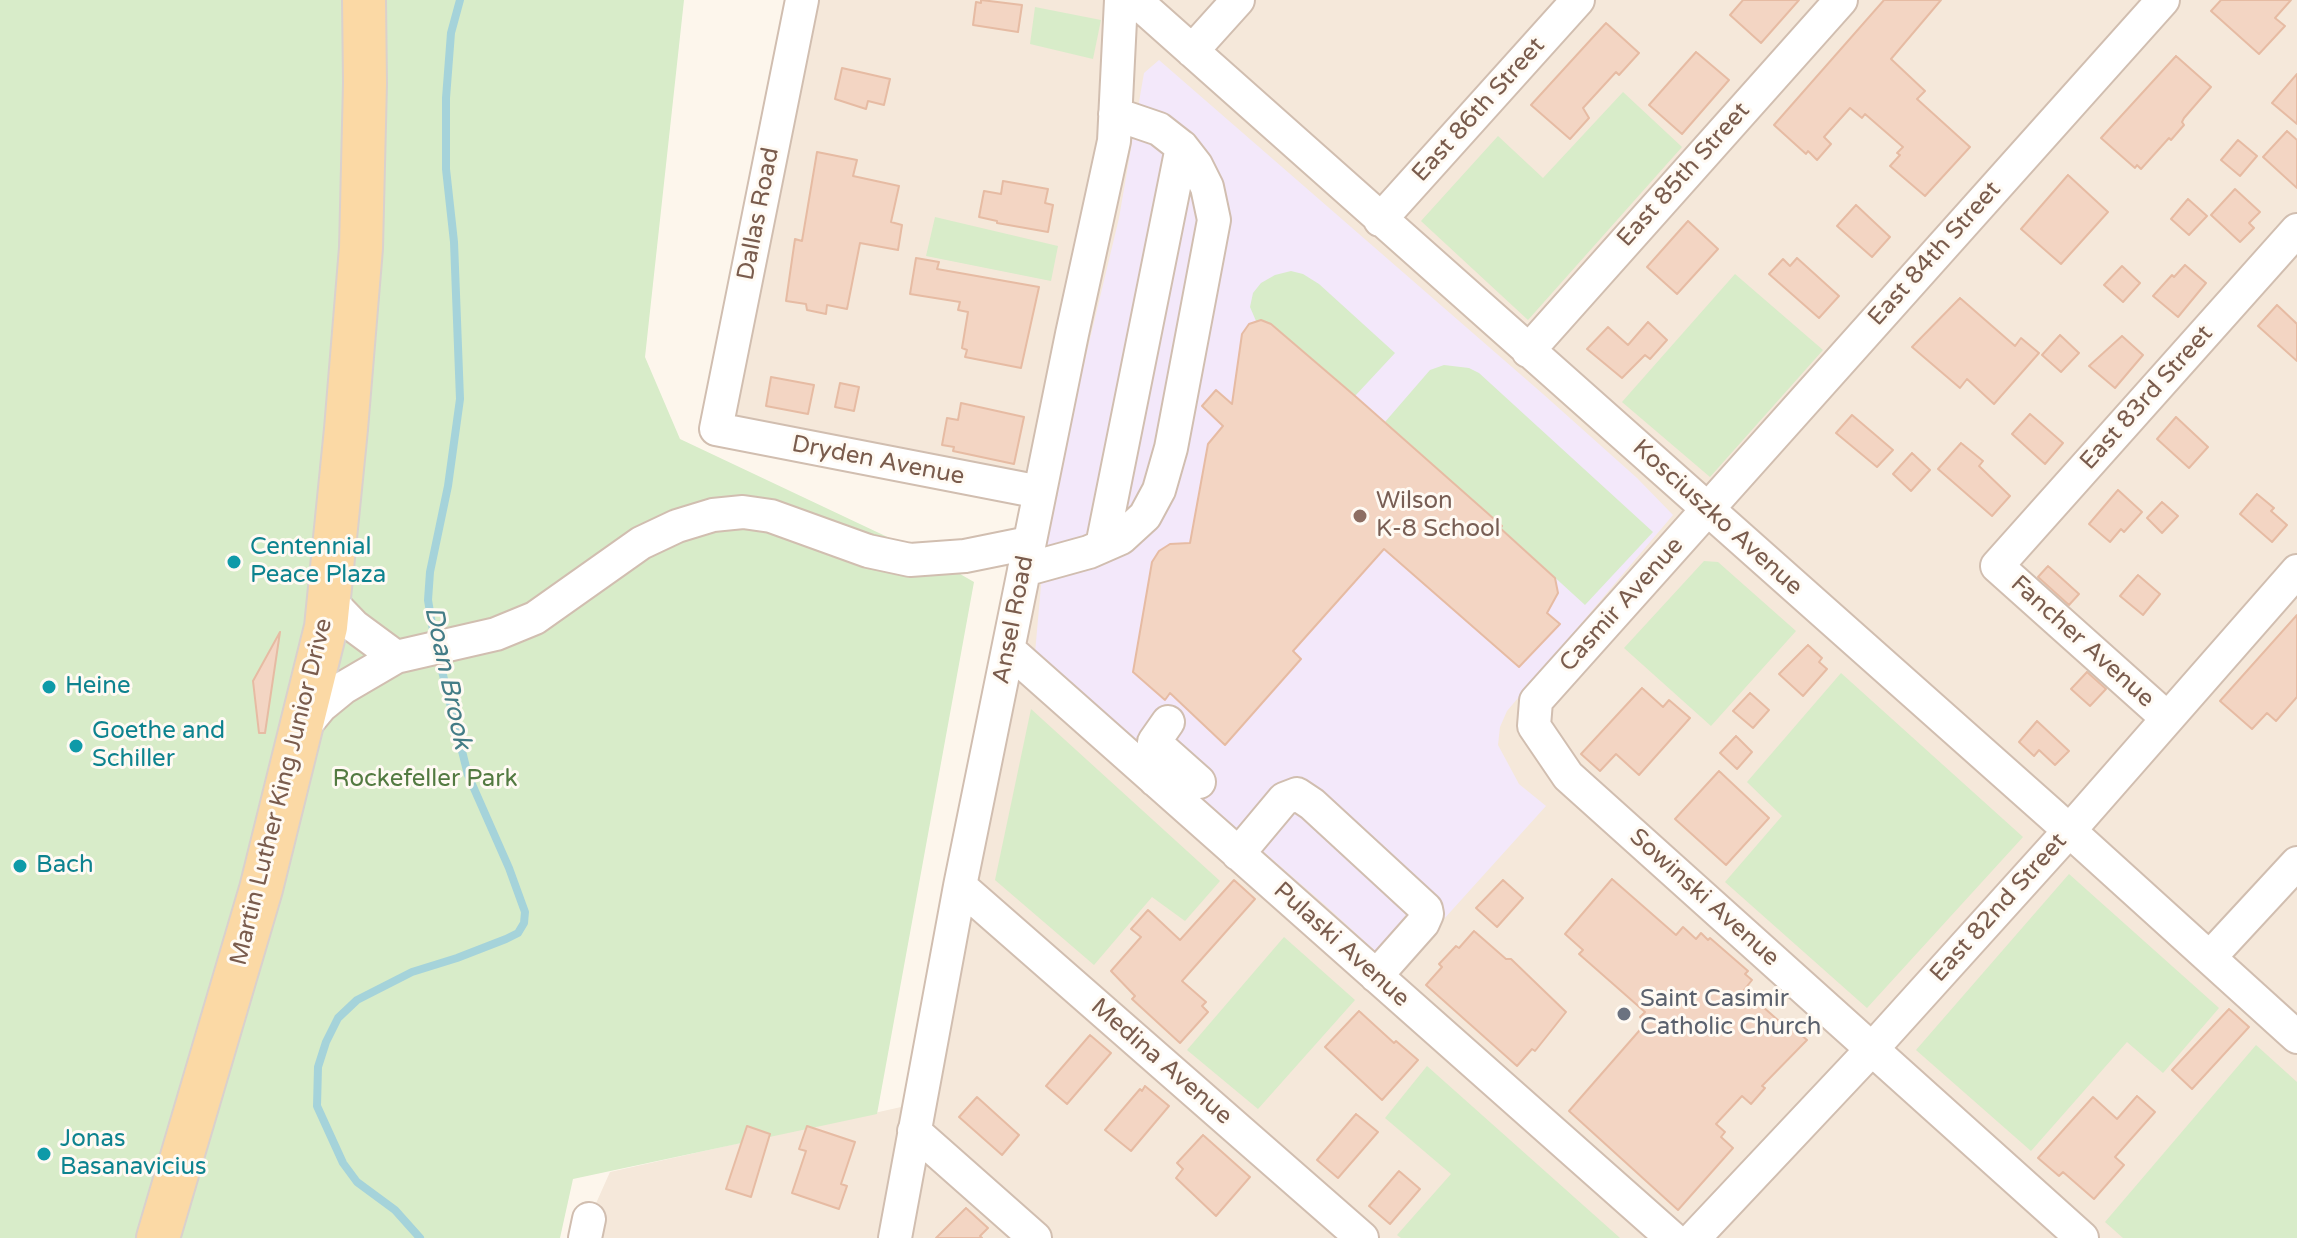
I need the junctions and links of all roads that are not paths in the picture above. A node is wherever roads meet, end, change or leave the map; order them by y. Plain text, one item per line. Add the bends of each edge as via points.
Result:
1 (364, 0) edge
2 (802, 0) edge
3 (1121, 0) edge
4 (1135, 0) edge
5 (1238, 0) edge
6 (1578, 0) edge
7 (1841, 0) edge
8 (2163, 0) edge
9 (1192, 51) junction
10 (1115, 114) junction
11 (1182, 147) junction
12 (1380, 220) junction
13 (2297, 230) edge
14 (1528, 351) junction
15 (716, 429) joint
16 (1040, 492) junction
17 (1707, 509) junction
18 (1102, 546) junction
19 (1026, 556) junction
20 (1997, 566) joint
21 (2297, 571) edge
22 (329, 600) junction
23 (1010, 651) junction
24 (406, 654) junction
25 (1536, 701) joint
26 (2167, 718) junction
27 (1168, 722) dead end
28 (302, 729) junction
29 (1163, 769) junction
30 (1199, 782) dead end
31 (2069, 831) junction
32 (1238, 854) junction
33 (2297, 863) edge
34 (960, 886) junction
35 (2210, 957) junction
36 (1376, 976) junction
37 (2297, 1037) edge
38 (1872, 1049) junction
39 (914, 1131) junction
40 (158, 1238) edge
41 (895, 1238) edge
42 (1035, 1238) edge
43 (1362, 1238) edge
44 (1672, 1238) edge
45 (1694, 1238) edge
46 (2082, 1238) edge

1 - 22 main road, Martin Luther King Junior Drive via 361,248
2 - 15 street, Dallas Road
3 - 10 street, Ansel Road
4 - 9 street, Kosciuszko Avenue
5 - 9 street
6 - 12 street, East 86th Street
7 - 14 street, East 85th Street
8 - 17 street, East 84th Street
9 - 12 street, Kosciuszko Avenue
10 - 11 street via 1159,129
10 - 16 street, Ansel Road via 1114,141
11 - 18 street
11 - 18 street via 1207,187 1214,220 1171,448 1145,516 1121,538
12 - 14 street, Kosciuszko Avenue
13 - 20 street, East 83rd Street
14 - 17 street, Kosciuszko Avenue
15 - 16 street, Dryden Avenue
16 - 19 street, Ansel Road
17 - 25 street, Casmir Avenue
17 - 31 street, Kosciuszko Avenue
18 - 19 street via 1089,552
19 - 23 street, Ansel Road
19 - 24 street via 910,560 868,551 771,516 713,515 641,543 535,618 475,640
20 - 26 street, Fancher Avenue
21 - 26 street, East 82nd Street
22 - 24 street via 354,626
22 - 28 main road, Martin Luther King Junior Drive
23 - 29 street, Pulaski Avenue
23 - 34 street, Ansel Road
24 - 28 street via 343,688
25 - 38 street, Sowinski Avenue via 1534,726 1568,776
26 - 31 street, East 82nd Street
27 - 29 street via 1154,742
28 - 40 main road, Martin Luther King Junior Drive via 261,889
29 - 30 street
29 - 32 street, Pulaski Avenue
31 - 35 street, Kosciuszko Avenue
31 - 38 street, East 82nd Street
32 - 36 street, Pulaski Avenue
32 - 36 street via 1284,799 1297,794 1312,804 1426,909 1423,923
33 - 35 street
34 - 39 street, Ansel Road
34 - 43 street, Medina Avenue
35 - 37 street, Kosciuszko Avenue
36 - 44 street, Pulaski Avenue
38 - 45 street, East 82nd Street
38 - 46 street, Sowinski Avenue
39 - 41 street, Ansel Road
39 - 42 street

